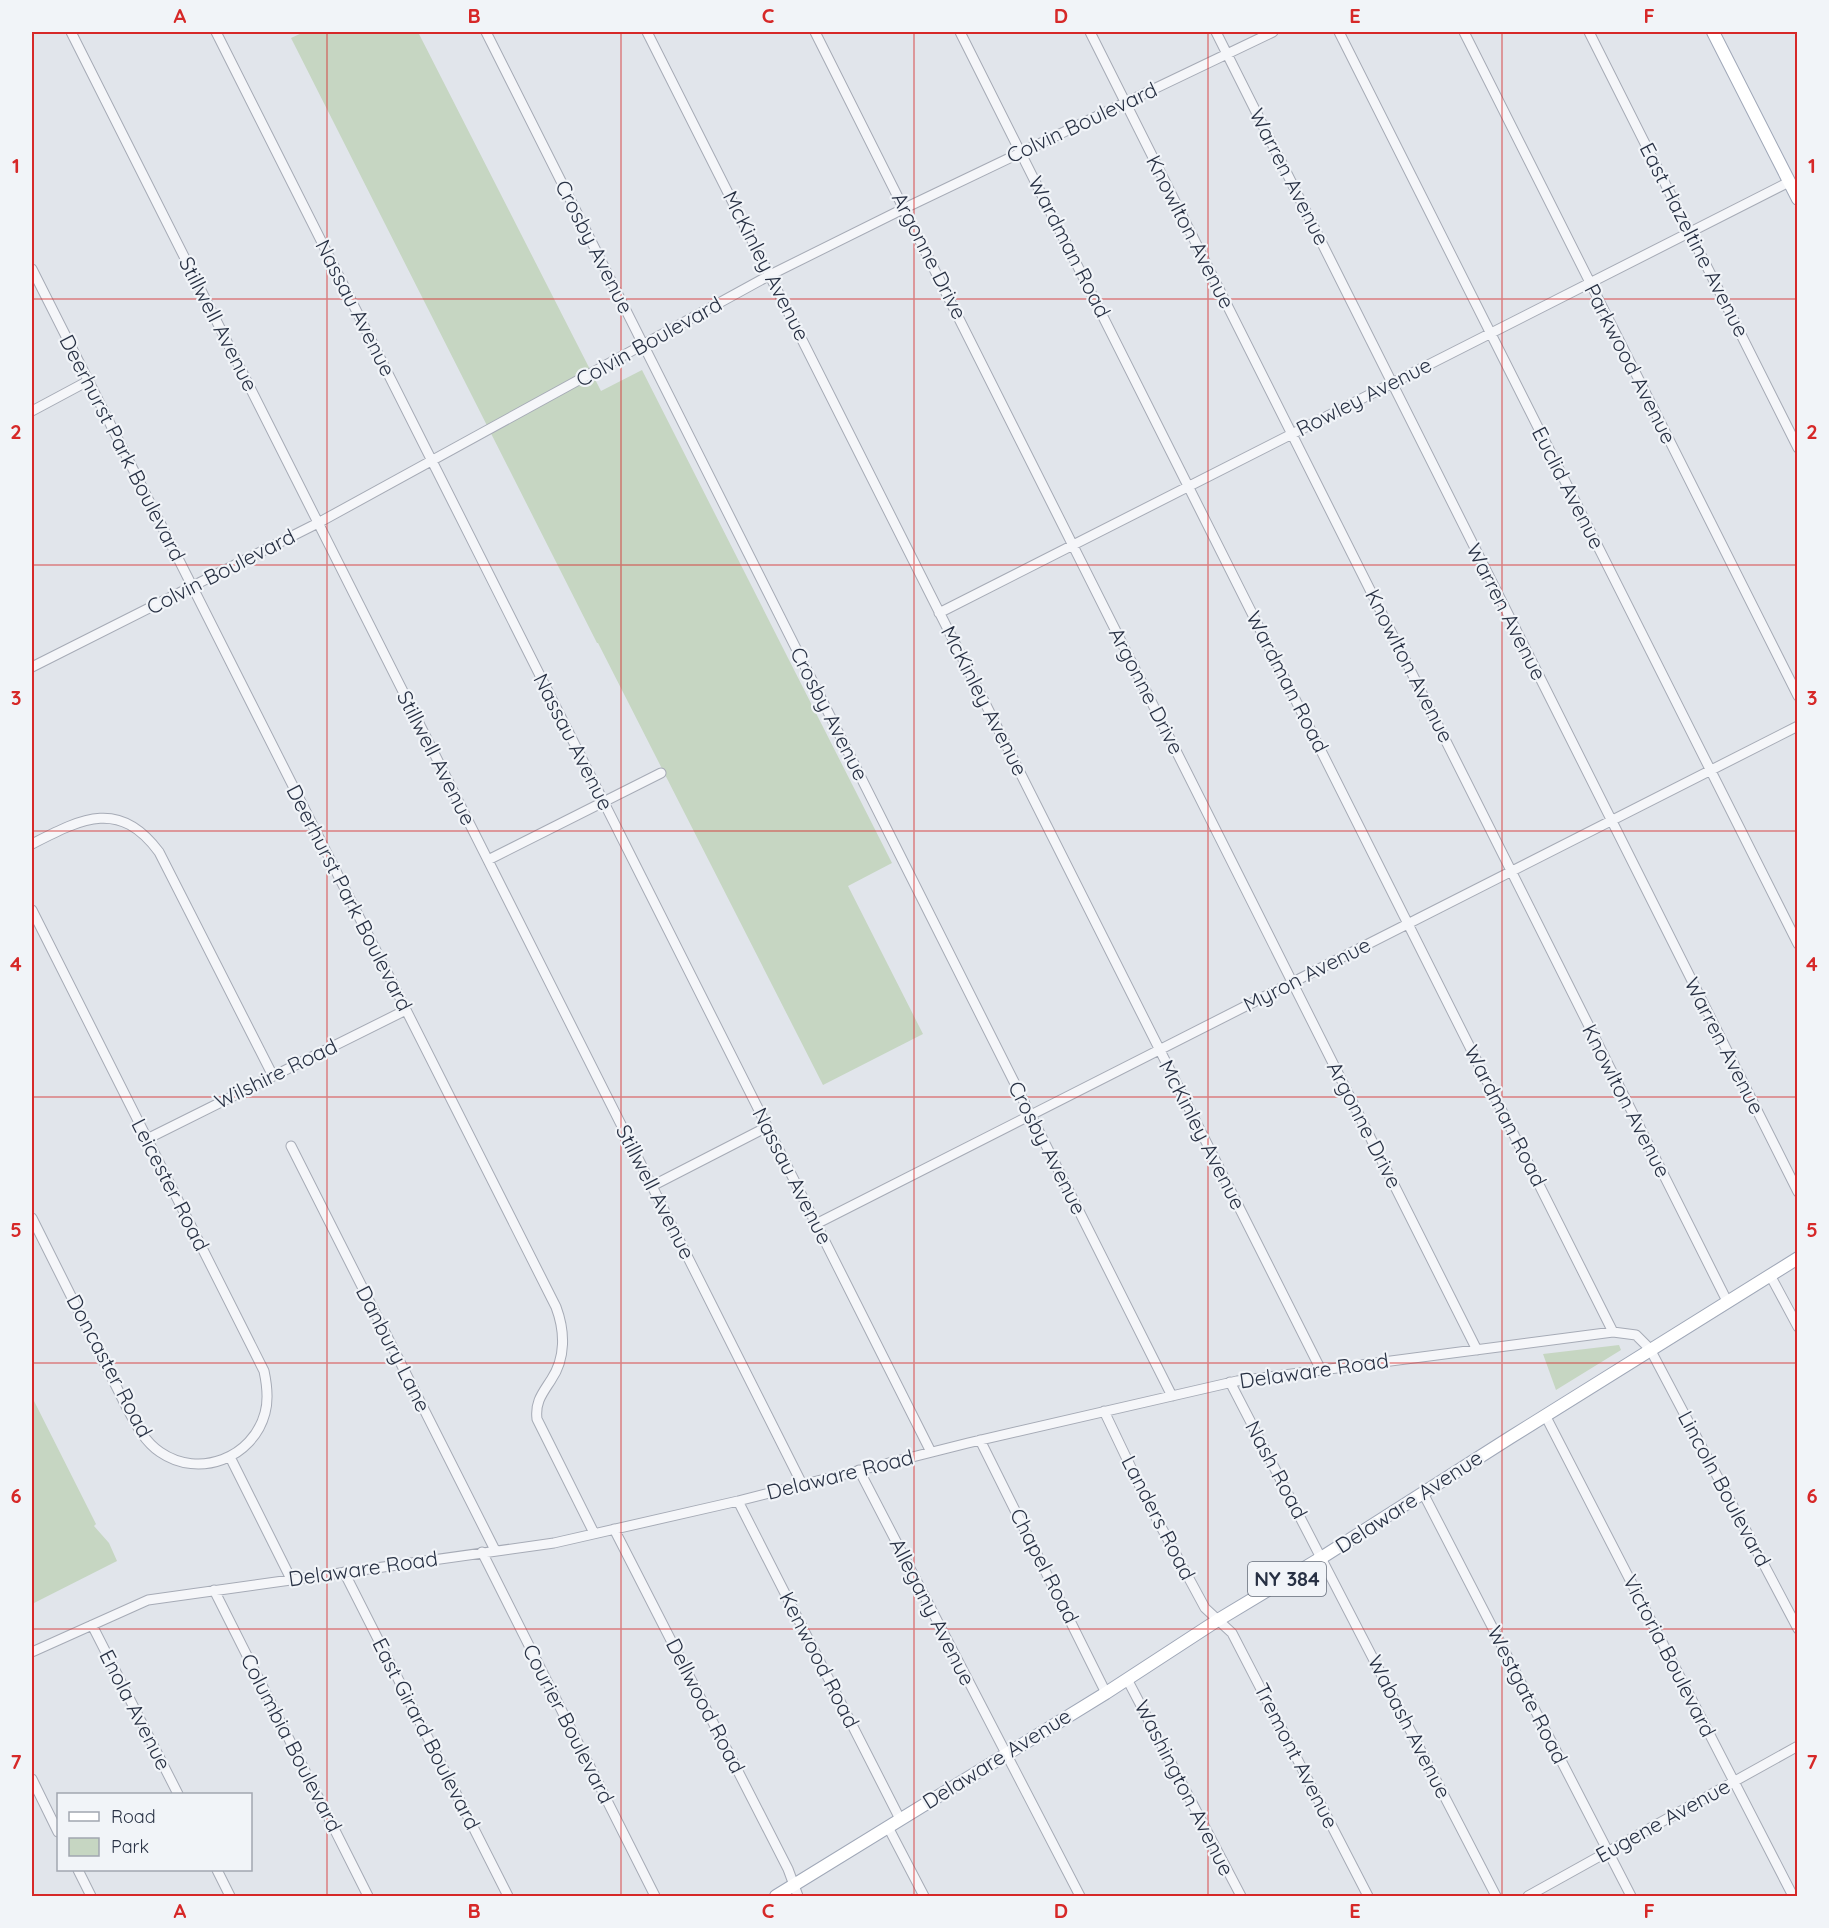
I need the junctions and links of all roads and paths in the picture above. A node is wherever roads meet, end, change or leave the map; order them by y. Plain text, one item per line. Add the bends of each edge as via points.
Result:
1 (71, 32) edge
2 (216, 32) edge
3 (486, 32) edge
4 (647, 32) edge
5 (815, 32) edge
6 (960, 32) edge
7 (1090, 32) edge
8 (1215, 32) edge
9 (1273, 32) edge
10 (1339, 32) edge
11 (1464, 32) edge
12 (1589, 32) edge
13 (1713, 32) edge
14 (1227, 54) junction
15 (1125, 103) junction
16 (1021, 152) junction
17 (1789, 182) junction
18 (1797, 199) edge
19 (905, 208) junction
20 (1690, 233) junction
21 (32, 268) edge
22 (770, 275) junction
23 (1590, 283) junction
24 (1491, 333) junction
25 (644, 345) junction
26 (88, 381) junction
27 (1392, 384) junction
28 (32, 411) edge
29 (1292, 434) junction
30 (1797, 448) edge
31 (432, 462) junction
32 (1189, 486) junction
33 (318, 524) junction
34 (1073, 544) junction
35 (192, 586) junction
36 (939, 613) junction
37 (32, 667) edge
38 (1797, 696) edge
39 (1797, 726) edge
40 (1710, 770) junction
41 (661, 773) dead end
42 (603, 801) junction
43 (1611, 821) junction
44 (32, 844) edge
45 (488, 860) junction
46 (1511, 872) junction
47 (32, 910) edge
48 (1408, 924) junction
49 (1797, 944) edge
50 (1293, 982) junction
51 (406, 1010) junction
52 (1159, 1050) junction
53 (273, 1076) junction
54 (1030, 1115) junction
55 (767, 1127) junction
56 (147, 1139) junction
57 (291, 1146) dead end
58 (652, 1186) junction
59 (1797, 1192) edge
60 (32, 1218) edge
61 (816, 1224) junction
62 (1797, 1258) edge
63 (1770, 1275) junction
64 (1727, 1301) junction
65 (1797, 1327) edge
66 (1613, 1332) junction
67 (1650, 1349) junction
68 (1477, 1350) junction
69 (1321, 1370) junction
70 (1230, 1382) junction
71 (1172, 1396) junction
72 (1104, 1412) junction
73 (1545, 1416) junction
74 (980, 1440) junction
75 (931, 1452) junction
76 (230, 1457) junction
77 (859, 1470) junction
78 (802, 1485) junction
79 (1423, 1493) junction
80 (738, 1501) junction
81 (614, 1528) junction
82 (594, 1533) junction
83 (495, 1551) junction
84 (482, 1552) junction
85 (1322, 1558) junction
86 (344, 1572) junction
87 (291, 1579) junction
88 (214, 1590) junction
89 (1218, 1620) junction
90 (92, 1625) junction
91 (1797, 1629) edge
92 (32, 1652) edge
93 (1127, 1679) junction
94 (1106, 1693) junction
95 (1797, 1746) edge
96 (1005, 1754) junction
97 (32, 1779) edge
98 (1734, 1782) junction
99 (177, 1793) edge
100 (900, 1819) junction
101 (888, 1827) junction
102 (57, 1830) edge
103 (1608, 1853) junction
104 (79, 1871) edge
105 (218, 1871) edge
106 (795, 1891) edge
107 (92, 1896) edge
108 (230, 1896) edge
109 (368, 1896) edge
110 (508, 1896) edge
111 (655, 1896) edge
112 (776, 1896) edge
113 (924, 1896) edge
114 (1080, 1896) edge
115 (1240, 1896) edge
116 (1368, 1896) edge
117 (1497, 1896) edge
118 (1528, 1896) edge
119 (1631, 1896) edge
120 (1793, 1896) edge

1 - 33 street, Stillwell Avenue
2 - 31 street, Nassau Avenue
3 - 25 street, Crosby Avenue
4 - 22 street, McKinley Avenue
5 - 19 street, Argonne Drive
6 - 16 street, Wardman Road
7 - 15 street, Knowlton Avenue
8 - 14 street, Warren Avenue
9 - 14 street, Colvin Boulevard
10 - 24 street, Euclid Avenue
11 - 23 street, Parkwood Avenue
12 - 20 street, East Hazeltine Avenue
13 - 17 main road
14 - 15 street, Colvin Boulevard
14 - 27 street, Warren Avenue
15 - 16 street, Colvin Boulevard
15 - 29 street, Knowlton Avenue
16 - 19 street, Colvin Boulevard
16 - 32 street, Wardman Road
17 - 18 main road
17 - 20 street, Rowley Avenue
19 - 22 street, Colvin Boulevard
19 - 34 street, Argonne Drive
20 - 23 street, Rowley Avenue
20 - 30 street, East Hazeltine Avenue
21 - 26 street, Deerhurst Park Boulevard
22 - 25 street, Colvin Boulevard
22 - 36 street, McKinley Avenue
23 - 24 street, Rowley Avenue
23 - 38 street, Parkwood Avenue
24 - 27 street, Rowley Avenue
24 - 40 street, Euclid Avenue
25 - 31 street, Colvin Boulevard
25 - 54 street, Crosby Avenue
26 - 28 street
26 - 35 street, Deerhurst Park Boulevard
27 - 29 street, Rowley Avenue
27 - 43 street, Warren Avenue
29 - 32 street, Rowley Avenue
29 - 46 street, Knowlton Avenue
31 - 33 street, Colvin Boulevard
31 - 42 street, Nassau Avenue
32 - 34 street, Rowley Avenue
32 - 48 street, Wardman Road
33 - 35 street, Colvin Boulevard
33 - 45 street, Stillwell Avenue
34 - 36 street, Rowley Avenue
34 - 50 street, Argonne Drive
35 - 37 street, Colvin Boulevard
35 - 51 street, Deerhurst Park Boulevard
36 - 52 street, McKinley Avenue
39 - 40 street, Myron Avenue
40 - 43 street, Myron Avenue
40 - 49 street, Euclid Avenue
41 - 42 street
42 - 45 street
42 - 55 street, Nassau Avenue
43 - 46 street, Myron Avenue
43 - 59 street, Warren Avenue
44 - 53 street via 69,825 96,818 120,821 147,837 159,852
45 - 58 street, Stillwell Avenue
46 - 48 street, Myron Avenue
46 - 64 street, Knowlton Avenue
47 - 56 street, Leicester Road
48 - 50 street, Myron Avenue
48 - 66 street, Wardman Road
50 - 52 street, Myron Avenue
50 - 68 street, Argonne Drive
51 - 53 street, Wilshire Road
51 - 82 street, Deerhurst Park Boulevard via 560,1317 561,1357 538,1400 537,1419
52 - 54 street, Myron Avenue
52 - 69 street, McKinley Avenue
53 - 56 street, Wilshire Road
54 - 61 street, Myron Avenue
54 - 71 street, Crosby Avenue
55 - 58 street
55 - 61 street, Nassau Avenue
56 - 76 street, Leicester Road via 264,1371 267,1398 261,1424 249,1442
57 - 83 street, Danbury Lane
58 - 78 street, Stillwell Avenue
60 - 76 street, Doncaster Road via 146,1439 180,1462 203,1464
61 - 75 street, Nassau Avenue
62 - 63 main road, Delaware Avenue / NY 384
63 - 64 main road, Delaware Avenue / NY 384
63 - 65 street
64 - 67 main road, Delaware Avenue / NY 384
66 - 67 street, Delaware Road via 1636,1335
66 - 68 street, Delaware Road
67 - 73 main road, Delaware Avenue / NY 384
67 - 91 street, Lincoln Boulevard
68 - 69 street, Delaware Road
69 - 70 street, Delaware Road
70 - 71 street, Delaware Road
70 - 85 street, Nash Road
71 - 72 street, Delaware Road
72 - 74 street, Delaware Road
72 - 89 street, Landers Road via 1205,1608
73 - 79 main road, Delaware Avenue / NY 384
73 - 98 street, Victoria Boulevard
74 - 75 street, Delaware Road
74 - 94 street, Chapel Road
75 - 77 street, Delaware Road
76 - 87 street
77 - 78 street, Delaware Road
77 - 96 street, Allegany Avenue
78 - 80 street, Delaware Road
79 - 85 main road, Delaware Avenue / NY 384
79 - 103 street, Westgate Road
80 - 81 street, Delaware Road
80 - 100 street, Kenwood Road
81 - 82 street, Delaware Road
81 - 106 street, Dellwood Road via 788,1869
82 - 83 street, Delaware Road
83 - 84 street, Delaware Road
84 - 86 street, Delaware Road
84 - 111 street, Courier Boulevard
85 - 89 main road, Delaware Avenue / NY 384
85 - 117 street, Wabash Avenue
86 - 87 street, Delaware Road
86 - 110 street, East Girard Boulevard
87 - 88 street, Delaware Road
88 - 90 street, Delaware Road via 148,1599
88 - 109 street, Columbia Boulevard
89 - 93 main road, Delaware Avenue / NY 384
89 - 116 street, Tremont Avenue via 1232,1633
90 - 92 street, Delaware Road
90 - 99 street, Enola Avenue
93 - 94 main road, Delaware Avenue / NY 384
93 - 115 street, Washington Avenue
94 - 96 main road, Delaware Avenue / NY 384
95 - 98 street, Eugene Avenue
96 - 100 main road, Delaware Avenue / NY 384
96 - 114 street, Allegany Avenue
97 - 102 street
98 - 103 street, Eugene Avenue
98 - 120 street, Victoria Boulevard
100 - 101 main road, Delaware Avenue / NY 384
101 - 106 main road, Delaware Avenue / NY 384
101 - 113 street
103 - 118 street, Eugene Avenue
103 - 119 street, Westgate Road
104 - 107 street
105 - 108 street
106 - 112 main road, Delaware Avenue / NY 384

